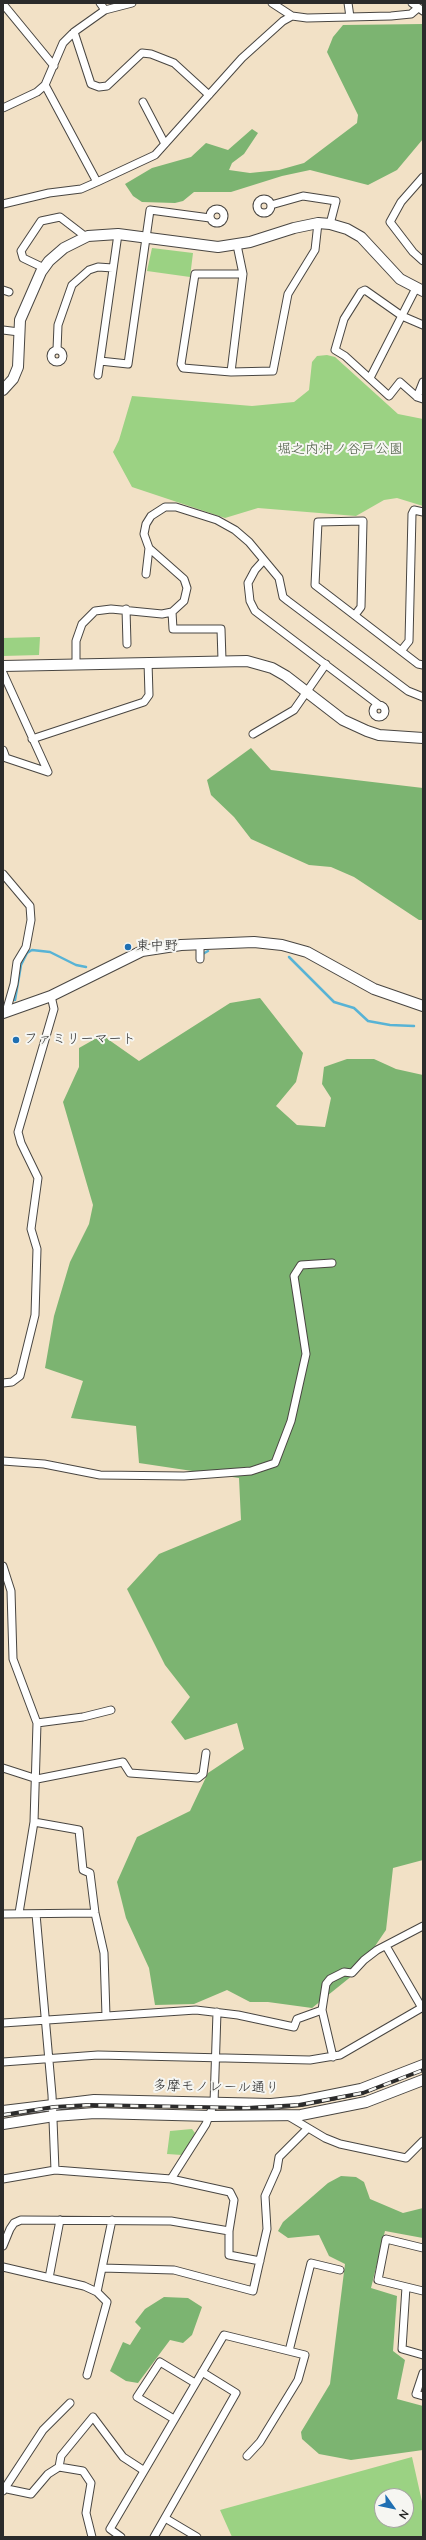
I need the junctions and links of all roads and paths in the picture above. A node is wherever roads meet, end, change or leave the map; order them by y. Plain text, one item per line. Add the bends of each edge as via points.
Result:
1 (100, 3) edge
2 (132, 3) edge
3 (272, 3) edge
4 (348, 3) edge
5 (3, 4) edge
6 (418, 7) edge
7 (105, 10) junction
8 (292, 16) junction
9 (350, 17) junction
10 (74, 32) junction
11 (54, 66) junction
12 (45, 85) junction
13 (208, 95) junction
14 (143, 102) dead end
15 (3, 108) edge
16 (165, 144) junction
17 (423, 177) edge
18 (97, 182) junction
19 (3, 204) edge
20 (271, 204) dead end
21 (210, 218) dead end
22 (318, 223) junction
23 (330, 224) junction
24 (118, 234) junction
25 (86, 237) junction
26 (146, 238) junction
27 (237, 245) junction
28 (422, 258) edge
29 (44, 268) junction
30 (113, 268) junction
31 (243, 274) junction
32 (419, 290) edge
33 (402, 316) junction
34 (423, 325) edge
35 (3, 330) edge
36 (19, 332) junction
37 (57, 350) dead end
38 (100, 361) junction
39 (231, 372) junction
40 (98, 375) dead end
41 (370, 378) junction
42 (423, 382) edge
43 (3, 390) edge
44 (420, 398) edge
45 (423, 512) edge
46 (149, 548) junction
47 (264, 560) junction
48 (146, 574) dead end
49 (126, 609) junction
50 (172, 612) junction
51 (355, 615) junction
52 (127, 644) dead end
53 (401, 651) junction
54 (222, 660) junction
55 (148, 662) junction
56 (76, 664) junction
57 (326, 664) junction
58 (423, 665) edge
59 (3, 666) edge
60 (3, 673) edge
61 (307, 692) junction
62 (423, 697) edge
63 (379, 705) dead end
64 (253, 734) dead end
65 (423, 738) edge
66 (32, 739) junction
67 (3, 750) edge
68 (3, 874) edge
69 (200, 944) junction
70 (200, 959) dead end
71 (51, 996) junction
72 (423, 1006) edge
73 (4, 1013) edge
74 (332, 1263) dead end
75 (3, 1383) edge
76 (3, 1461) edge
77 (3, 1566) edge
78 (111, 1710) dead end
79 (37, 1723) junction
80 (206, 1753) dead end
81 (3, 1768) edge
82 (37, 1778) junction
83 (34, 1822) junction
84 (19, 1913) junction
85 (95, 1913) junction
86 (36, 1914) junction
87 (3, 1915) edge
88 (423, 1926) edge
89 (386, 1946) junction
90 (422, 2008) edge
91 (322, 2010) junction
92 (217, 2012) junction
93 (106, 2016) junction
94 (45, 2019) junction
95 (3, 2023) edge
96 (49, 2057) junction
97 (333, 2057) junction
98 (216, 2058) junction
99 (3, 2062) edge
100 (423, 2066) edge
101 (423, 2080) edge
102 (214, 2103) junction
103 (53, 2104) junction
104 (3, 2110) edge
105 (54, 2116) junction
106 (210, 2116) junction
107 (288, 2116) junction
108 (3, 2124) edge
109 (308, 2128) junction
110 (423, 2141) edge
111 (55, 2170) junction
112 (3, 2179) edge
113 (172, 2179) junction
114 (60, 2220) junction
115 (112, 2220) junction
116 (229, 2231) junction
117 (3, 2246) edge
118 (423, 2248) edge
119 (260, 2261) junction
120 (3, 2267) edge
121 (102, 2268) junction
122 (340, 2270) dead end
123 (49, 2278) junction
124 (406, 2287) junction
125 (423, 2291) edge
126 (97, 2292) junction
127 (289, 2351) junction
128 (423, 2356) edge
129 (202, 2372) junction
130 (423, 2373) edge
131 (87, 2375) dead end
132 (195, 2383) junction
133 (423, 2396) edge
134 (70, 2403) dead end
135 (174, 2418) junction
136 (247, 2456) dead end
137 (59, 2467) junction
138 (143, 2470) junction
139 (5, 2490) edge
140 (164, 2518) junction
141 (92, 2537) edge
142 (121, 2537) edge
143 (154, 2537) edge
144 (197, 2537) edge

1 - 7 street
2 - 7 street
3 - 8 street
4 - 9 street
5 - 11 street
6 - 9 street via 411,14
7 - 10 street
8 - 9 street
8 - 13 street via 242,58
10 - 11 street via 63,43
10 - 13 street via 91,84 106,86 142,53 174,63
11 - 12 street
12 - 15 street via 37,92
12 - 18 street
13 - 16 street
14 - 16 street
16 - 18 street via 155,155
17 - 28 street via 401,202 390,222
18 - 19 street via 81,189 49,193
20 - 23 street via 303,196 336,201
21 - 26 street via 150,210
22 - 23 street
22 - 27 street
22 - 39 street via 315,250 288,294 273,371
23 - 32 street via 361,237 400,278
24 - 25 street
24 - 26 street
24 - 30 street
25 - 29 street via 64,248
25 - 29 street via 60,217 41,221 22,252 23,258
26 - 27 street via 208,246
26 - 38 street via 128,364
27 - 31 street
29 - 36 street via 22,313
30 - 37 street via 98,267 89,270 72,285 58,325
30 - 38 street
31 - 39 street
31 - 39 street via 195,274 181,364 189,369
32 - 33 street
33 - 34 street
33 - 41 street
33 - 41 street via 365,290 361,292 344,319 335,350
35 - 36 street
36 - 43 street via 18,367 13,379
38 - 40 street
41 - 44 street via 389,396 400,382
42 - 44 street
45 - 53 street via 414,510 412,514 408,642
46 - 47 street via 144,534 150,516 165,507 176,507 217,520 235,530
46 - 48 street
46 - 50 street via 184,578 187,588 184,601
47 - 57 street via 248,583 250,601 255,610
47 - 62 street via 279,578 283,597 408,692
49 - 50 street via 162,614
49 - 52 street
49 - 56 street via 111,608 95,612 82,624 76,641
50 - 54 street via 173,629 221,629
51 - 51 street via 314,585 318,522 363,521 361,607
51 - 53 street
53 - 58 street
54 - 55 street
54 - 61 street via 247,661 272,668
55 - 56 street
55 - 66 street via 149,695 144,702
56 - 59 street
57 - 61 street
57 - 63 street
60 - 66 street
61 - 64 street via 294,710
61 - 65 street via 343,720 366,731 379,735
66 - 67 street via 48,772 6,758
68 - 73 street via 30,906 31,920 26,947 17,962 14,984
69 - 70 street
69 - 71 street via 162,946 142,951
69 - 72 street via 254,942 294,948 319,958 374,989
71 - 73 street
71 - 75 street via 54,1009 18,1132 38,1178 31,1229 37,1249 35,1315 22,1371 16,1380
74 - 76 street via 301,1266 294,1276 306,1354 291,1421 275,1463 251,1471 184,1476 100,1474 44,1464
77 - 79 street via 11,1590 13,1659
78 - 79 street via 83,1717
79 - 82 street
80 - 82 street via 203,1774 198,1778 130,1773 123,1762
81 - 82 street
82 - 83 street
83 - 84 street
83 - 85 street via 80,1830 83,1870 90,1873
84 - 86 street
84 - 87 street
85 - 86 street
85 - 93 street via 104,1953
86 - 94 street
88 - 89 street
89 - 90 street
89 - 91 street via 364,1960 352,1972 344,1972 330,1979 326,1984
90 - 97 street
91 - 92 street via 297,2019 294,2028
91 - 97 street
92 - 93 street via 196,2010
92 - 98 street
93 - 94 street
94 - 95 street
94 - 96 street
96 - 98 street via 98,2055
96 - 99 street
96 - 103 street
97 - 98 street via 310,2060
98 - 102 street
100 - 102 street, 多摩モノレール通り via 383,2083 317,2099 271,2104
101 - 107 street, 多摩モノレール通り via 366,2102
102 - 103 street, 多摩モノレール通り via 94,2100
102 - 106 street
103 - 104 street, 多摩モノレール通り
103 - 105 street
105 - 106 street, 多摩モノレール通り via 95,2113
105 - 108 street, 多摩モノレール通り
105 - 111 street
106 - 107 street, 多摩モノレール通り
106 - 113 street
107 - 109 street
109 - 110 street via 340,2144 406,2158
109 - 119 street via 279,2157 277,2169 265,2196 267,2229
111 - 112 street
111 - 113 street
113 - 116 street via 230,2192 234,2200
114 - 115 street
114 - 117 street via 21,2220 10,2229
114 - 123 street
115 - 116 street via 171,2221
115 - 121 street
116 - 119 street via 229,2255
118 - 124 street via 386,2239 378,2280
119 - 121 street via 253,2291 174,2270
120 - 123 street
121 - 126 street
122 - 127 street via 311,2263
123 - 126 street via 84,2286
124 - 125 street
124 - 128 street via 402,2349
126 - 131 street via 107,2302
127 - 129 street via 224,2335
127 - 136 street via 305,2355 298,2380 260,2442
129 - 132 street
129 - 140 street via 236,2394
130 - 133 street via 416,2394
132 - 135 street
132 - 135 street via 160,2362 137,2397
134 - 139 street via 43,2430
135 - 138 street
137 - 138 street via 61,2456 93,2417 123,2457
137 - 139 street via 48,2474 32,2494
137 - 141 street via 83,2471 90,2480 86,2514
138 - 142 street via 110,2529
140 - 143 street
140 - 144 street

